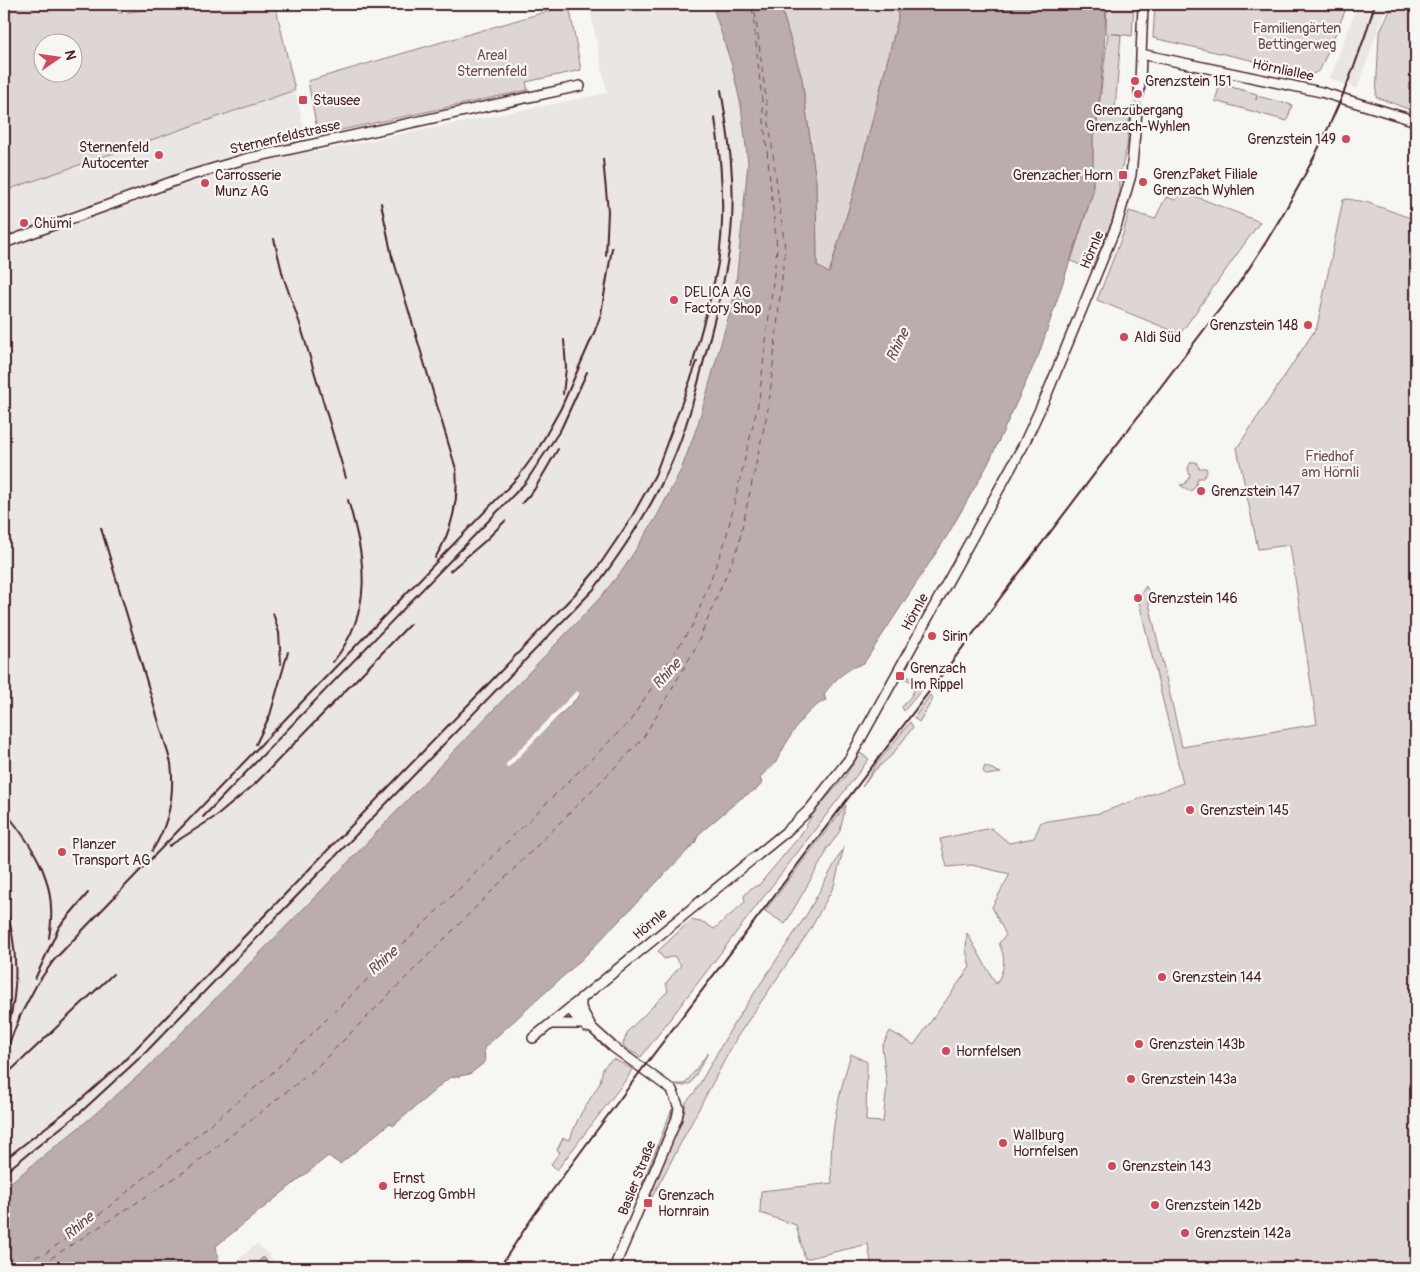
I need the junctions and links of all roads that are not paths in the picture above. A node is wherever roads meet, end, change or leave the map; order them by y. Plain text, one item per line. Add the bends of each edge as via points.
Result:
1 (1144, 4) edge
2 (1142, 54) junction
3 (580, 86) dead end
4 (1139, 94) tunnel mouth
5 (1137, 111) tunnel mouth
6 (1416, 121) edge
7 (4, 243) edge
8 (581, 998) junction
9 (573, 1005) junction
10 (550, 1024) junction
11 (583, 1024) junction
12 (592, 1028) junction
13 (533, 1038) dead end
14 (614, 1268) edge

1 - 2 main road
2 - 4 main road
2 - 6 main road, Hörnliallee via 1321,92
3 - 7 main road, Sternenfeldstrasse via 245,160 188,176
5 - 8 main road, Hörnle via 1131,175 1117,224 1048,394 850,758 810,809 787,831
8 - 9 main road, Hörnle
8 - 12 main road via 581,1008
9 - 10 main road, Hörnle
9 - 11 main road via 574,1013
10 - 11 main road
10 - 13 main road, Hörnle
11 - 12 main road
12 - 14 main road, Basler Straße via 672,1090 679,1108

